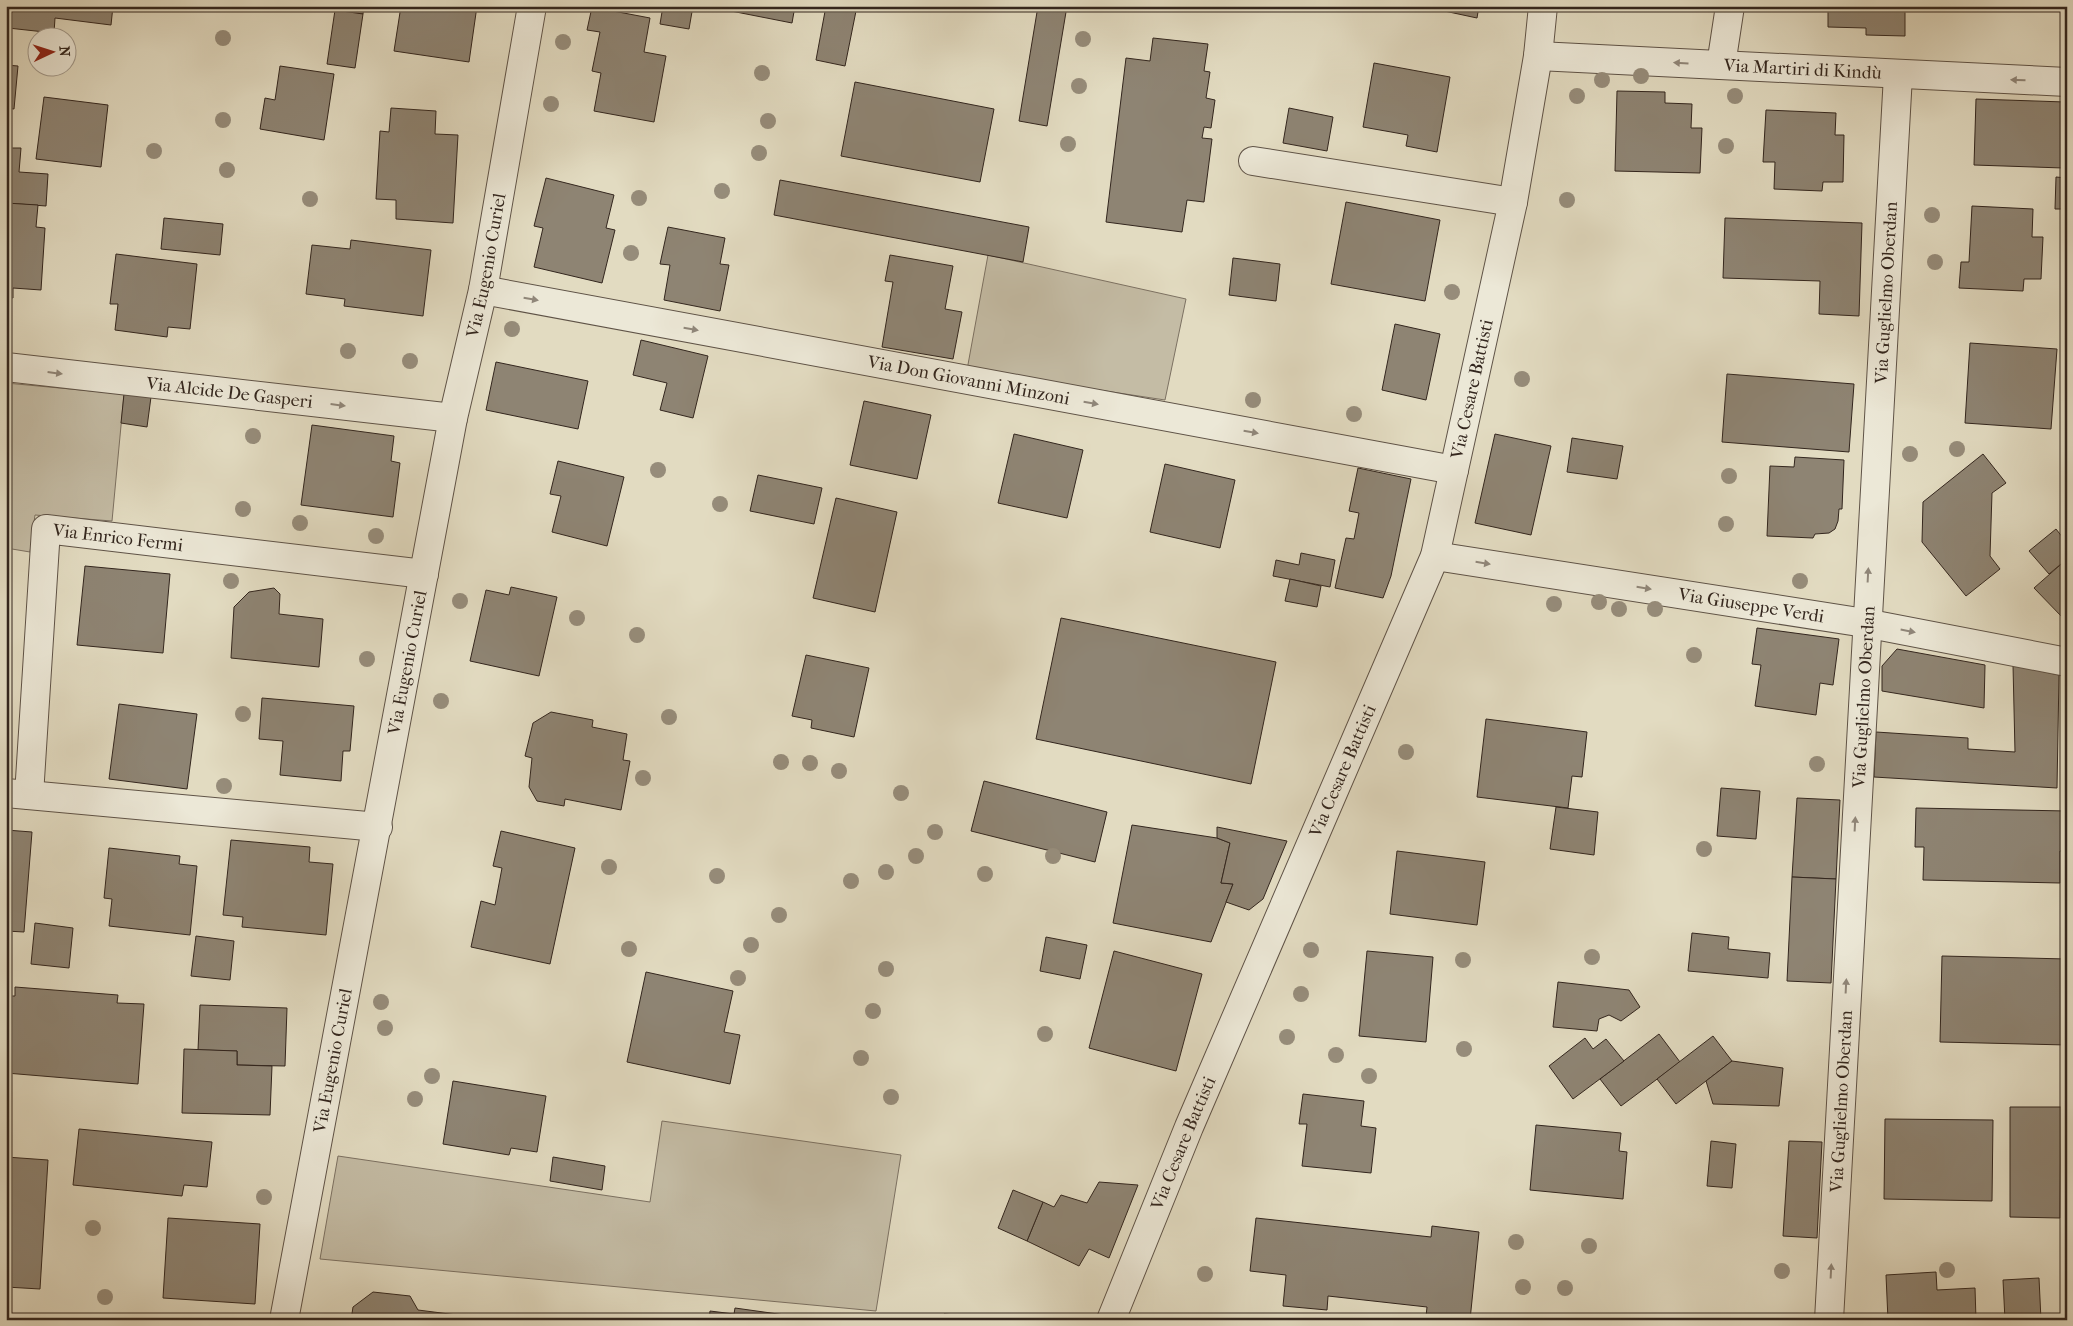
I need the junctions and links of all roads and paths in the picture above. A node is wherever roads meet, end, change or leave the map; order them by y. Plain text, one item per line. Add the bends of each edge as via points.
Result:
1 (532, 6) edge
2 (1543, 6) edge
3 (1730, 6) edge
4 (1538, 56) junction
5 (1721, 65) junction
6 (1898, 75) junction
7 (2067, 82) edge
8 (1253, 161) dead end
9 (1513, 202) junction
10 (483, 290) junction
11 (6, 367) edge
12 (453, 418) junction
13 (1454, 470) junction
14 (1435, 556) junction
15 (424, 574) junction
16 (1866, 623) junction
17 (2067, 662) edge
18 (17, 794) edge
19 (378, 827) junction
20 (284, 1320) edge
21 (1111, 1320) edge
22 (1829, 1320) edge

1 - 10 street, Via Eugenio Curiel
2 - 4 street, Via Cesare Battisti
3 - 5 street
5 -> 4 street, Via Martiri di Kindù
4 - 9 street, Via Cesare Battisti
5 - 6 street, Via Martiri di Kindù
7 -> 6 street, Via Martiri di Kindù
16 -> 6 street, Via Guglielmo Oberdan
8 - 9 street
9 - 13 street, Via Cesare Battisti
10 - 12 street, Via Eugenio Curiel
10 -> 13 street, Via Don Giovanni Minzoni
11 -> 12 street, Via Alcide De Gasperi
12 - 15 street, Via Eugenio Curiel
13 - 14 street, Via Cesare Battisti
14 -> 16 street, Via Giuseppe Verdi
14 - 21 street, Via Cesare Battisti via 1189,1127
15 - 18 street, Via Enrico Fermi via 46,529
15 - 19 street, Via Eugenio Curiel
16 -> 17 street, Via Giuseppe Verdi
22 -> 16 street, Via Guglielmo Oberdan
18 - 19 street, Via Enrico Fermi
19 - 20 street, Via Eugenio Curiel

